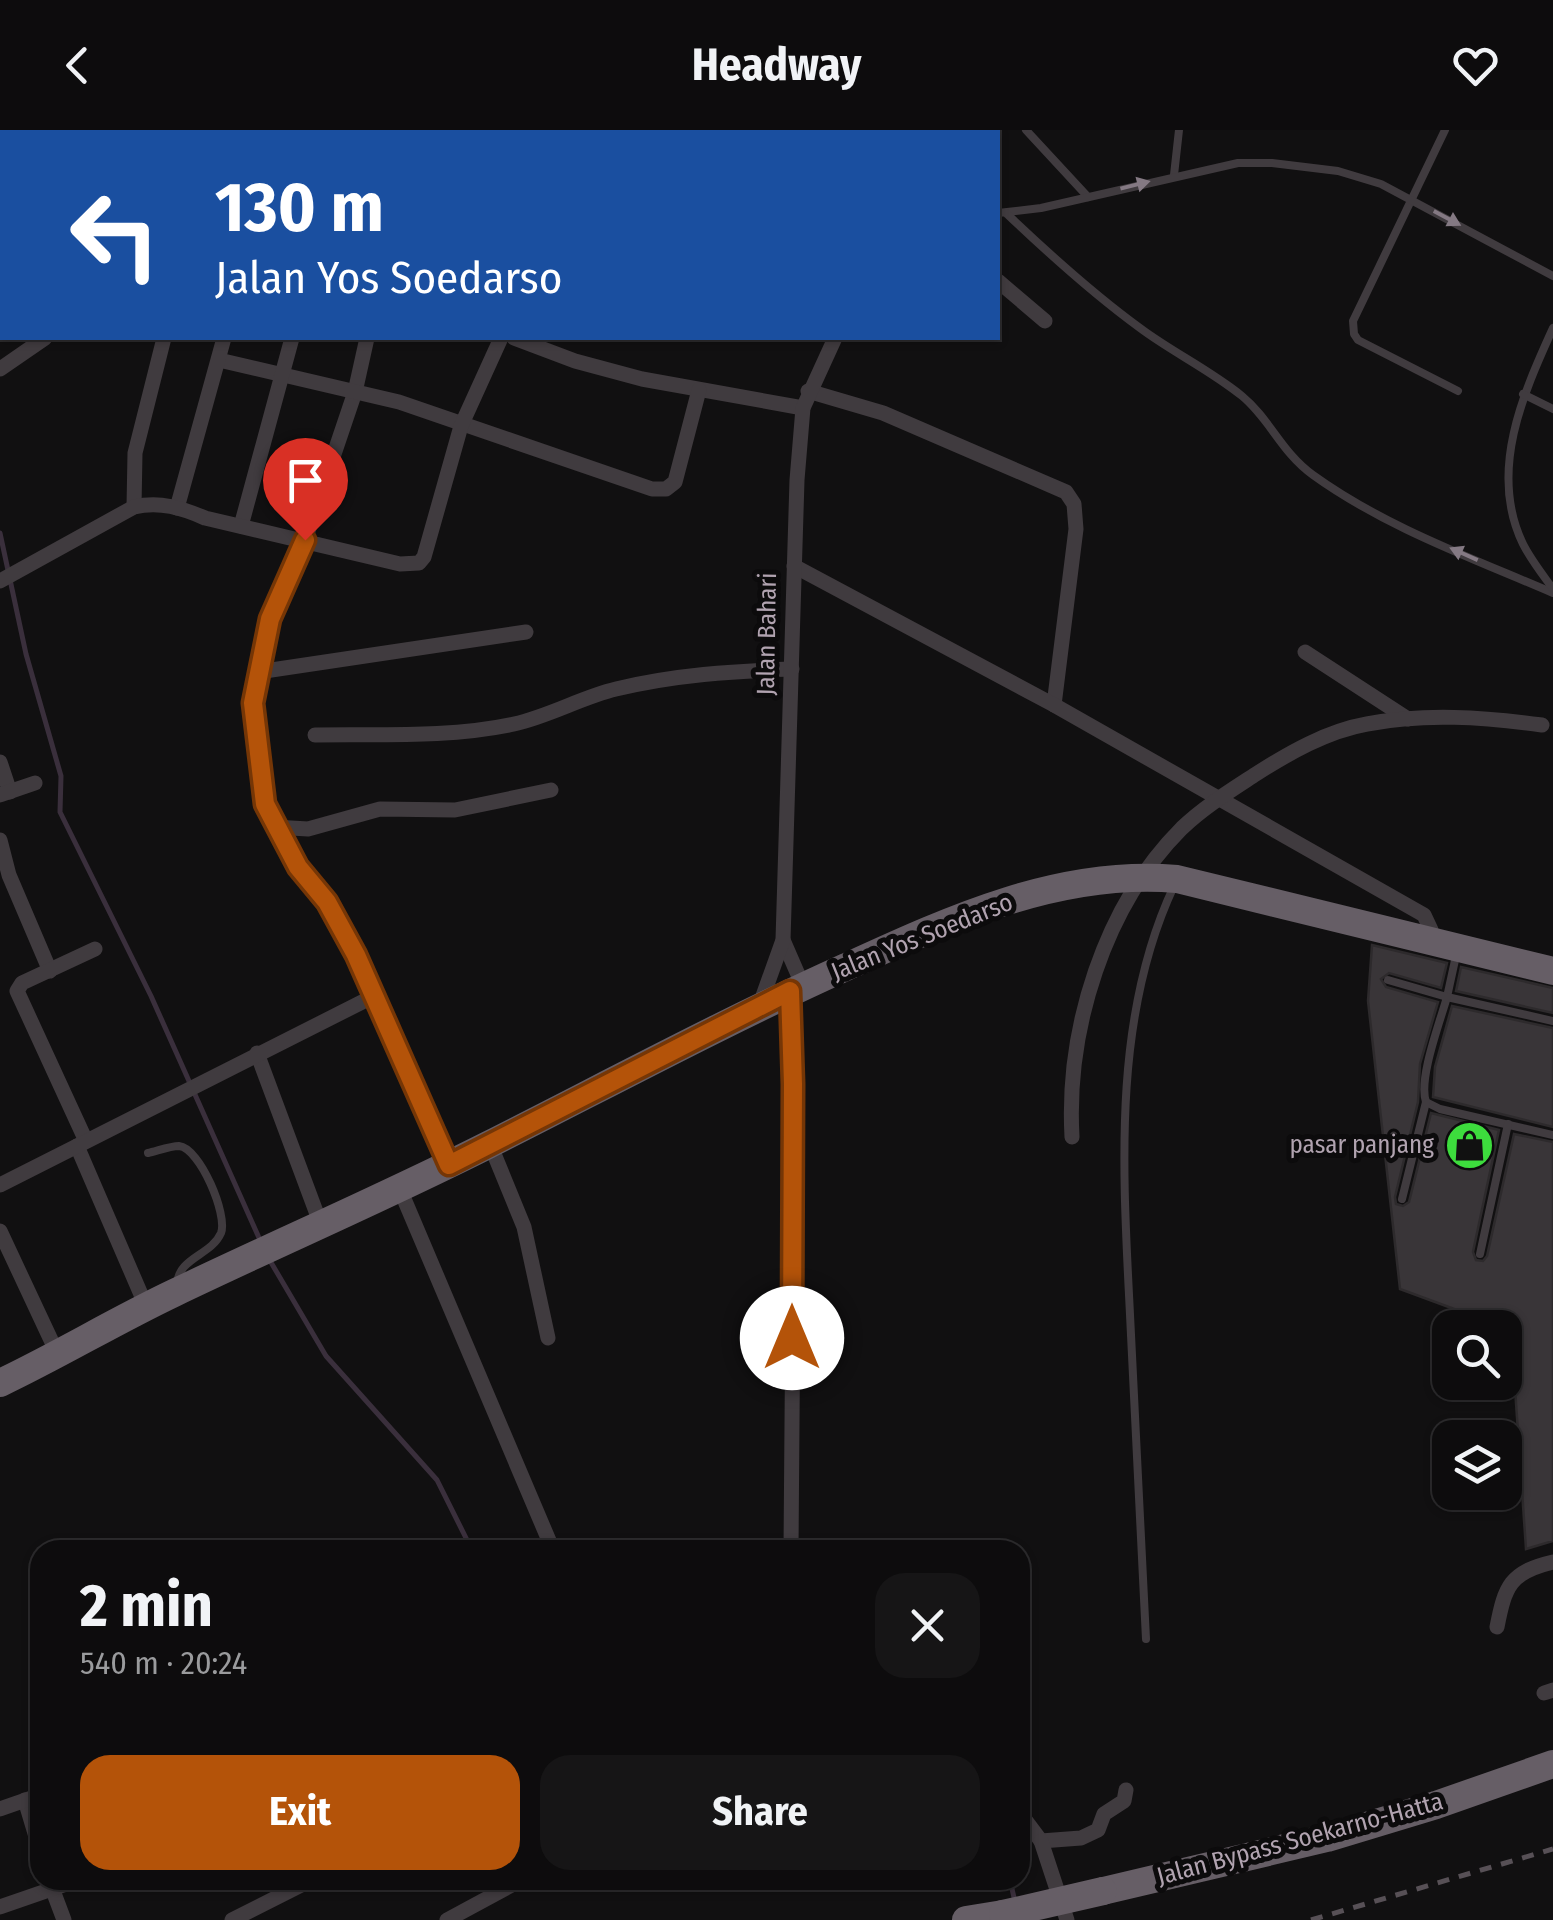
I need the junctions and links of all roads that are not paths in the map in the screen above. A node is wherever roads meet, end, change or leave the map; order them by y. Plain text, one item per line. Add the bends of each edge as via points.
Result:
1 (1026, 130) edge
2 (1180, 130) edge
3 (1444, 130) edge
4 (1174, 175) junction
5 (1088, 197) junction
6 (1411, 199) junction
7 (1002, 213) edge
8 (1553, 276) edge
9 (1000, 283) edge
10 (1045, 321) dead end
11 (1553, 328) edge
12 (42, 340) edge
13 (163, 340) edge
14 (223, 340) edge
15 (292, 340) edge
16 (367, 340) edge
17 (500, 340) edge
18 (519, 340) edge
19 (834, 340) edge
20 (218, 360) junction
21 (0, 369) edge
22 (284, 374) junction
23 (699, 390) junction
24 (808, 391) junction
25 (354, 392) junction
26 (1458, 392) dead end
27 (1523, 394) junction
28 (803, 408) junction
29 (1553, 410) edge
30 (461, 426) junction
31 (134, 507) junction
32 (177, 508) junction
33 (241, 526) junction
34 (305, 540) junction
35 (794, 566) junction
36 (0, 581) edge
37 (1553, 591) edge
38 (526, 632) dead end
39 (1305, 652) dead end
40 (792, 669) junction
41 (258, 672) junction
42 (1054, 705) junction
43 (1408, 719) junction
44 (1542, 724) dead end
45 (315, 735) dead end
46 (0, 762) edge
47 (35, 783) dead end
48 (551, 790) dead end
49 (5, 793) edge
50 (1216, 800) junction
51 (274, 827) junction
52 (0, 840) edge
53 (1143, 876) junction
54 (1177, 879) junction
55 (1428, 939) junction
56 (783, 940) junction
57 (1458, 947) junction
58 (95, 949) dead end
59 (1553, 970) edge
60 (50, 971) junction
61 (1388, 980) dead end
62 (796, 989) junction
63 (17, 990) junction
64 (376, 995) junction
65 (1447, 997) junction
66 (0, 998) edge
67 (758, 1007) junction
68 (1553, 1020) edge
69 (257, 1054) junction
70 (1426, 1102) junction
71 (1508, 1124) junction
72 (1553, 1135) edge
73 (1072, 1137) dead end
74 (82, 1144) junction
75 (490, 1144) junction
76 (148, 1153) dead end
77 (449, 1165) junction
78 (0, 1185) edge
79 (400, 1187) junction
80 (1402, 1199) dead end
81 (321, 1225) junction
82 (0, 1231) edge
83 (1480, 1254) dead end
84 (178, 1291) junction
85 (146, 1306) junction
86 (548, 1338) dead end
87 (58, 1355) junction
88 (0, 1384) edge
89 (549, 1540) edge
90 (791, 1540) edge
91 (1553, 1562) edge
92 (1497, 1627) dead end
93 (1146, 1639) dead end
94 (1553, 1764) edge
95 (1126, 1790) dead end
96 (30, 1798) edge
97 (0, 1810) edge
98 (1030, 1826) edge
99 (1041, 1840) junction
100 (37, 1890) edge
101 (52, 1890) edge
102 (292, 1890) edge
103 (502, 1890) edge
104 (0, 1907) edge
105 (64, 1920) edge
106 (232, 1920) edge
107 (447, 1920) edge
108 (966, 1920) edge
109 (1067, 1920) edge

1 - 5 lane
2 - 4 lane
3 - 6 lane
5 -> 4 lane
4 - 6 lane via 1272,163 1338,171
5 - 7 lane
6 -> 8 lane
6 - 26 lane via 1357,308 1354,334
37 -> 7 lane via 1394,524 1335,489 1284,450 1259,413 1224,383 1142,329
9 - 10 street
11 - 27 lane
12 - 21 street
13 - 31 street via 135,453
14 - 20 street
15 - 22 street
16 - 25 street
17 - 30 street
18 - 23 street via 576,362
19 - 24 street, Jalan Bahari
20 - 22 street
20 - 32 street
22 - 25 street
22 - 33 street
23 - 28 street
23 - 30 street via 676,482 666,488 652,489
24 - 28 street, Jalan Bahari
24 - 42 street via 883,413 1066,492 1076,528
25 - 30 street
25 - 34 street
27 - 29 lane
27 - 37 lane via 1509,449 1511,499 1522,542
28 - 35 street, Jalan Bahari
30 - 34 street via 419,563
31 - 32 street
31 - 36 street
32 - 33 street
33 - 34 street
34 - 41 street via 270,619
35 - 40 street, Jalan Bahari
35 - 42 street
38 - 41 street
39 - 43 street
40 - 45 street via 718,671 613,690 514,724 441,734
40 - 56 street, Jalan Bahari
41 - 51 street via 256,742
42 - 50 street
43 - 44 street
43 - 50 street via 1328,735
46 - 49 street
47 - 49 street
48 - 51 street via 455,810 380,810 308,828
50 - 53 street via 1180,830
50 - 55 street via 1424,916
51 - 64 street via 327,902
52 - 60 street
53 - 54 highway, Jalan Yos Soedarso
53 - 62 highway, Jalan Yos Soedarso via 1029,893 926,930
53 - 73 street via 1084,1007
54 - 55 highway, Jalan Yos Soedarso
54 - 93 lane via 1153,929 1127,1086 1125,1203
55 - 57 highway, Jalan Yos Soedarso
56 - 62 street, Jalan Bahari
56 - 67 street, Jalan Bahari
57 - 59 highway, Jalan Yos Soedarso
57 - 65 lane
58 - 60 street
60 - 63 street
61 - 65 lane
62 - 67 highway, Jalan Yos Soedarso
62 - 90 street
63 - 66 street
63 - 74 street
64 - 69 street
64 - 77 street
65 - 68 lane
65 - 70 lane via 1425,1079
67 - 75 highway, Jalan Yos Soedarso
69 - 74 street
69 - 81 street
70 - 71 lane
70 - 80 lane
71 - 72 lane
71 - 83 lane
74 - 78 street
74 - 85 street
75 - 77 highway, Jalan Yos Soedarso
75 - 86 street via 524,1227
76 - 84 lane via 189,1150 222,1216 214,1243 178,1276
77 - 79 highway, Jalan Yos Soedarso
79 - 81 highway, Jalan Yos Soedarso
79 - 89 street
81 - 84 highway, Jalan Yos Soedarso
82 - 87 street
84 - 85 highway, Jalan Yos Soedarso
85 - 87 highway, Jalan Yos Soedarso
87 - 88 highway, Jalan Yos Soedarso
91 - 92 street via 1512,1580
94 - 108 highway, Jalan Bypass Soekarno-Hatta, bridge via 1327,1838
95 - 99 street via 1124,1801 1104,1814 1092,1834
96 - 97 street
98 - 99 street
99 - 109 street
100 - 104 street
101 - 105 street
102 - 106 street
103 - 107 street

